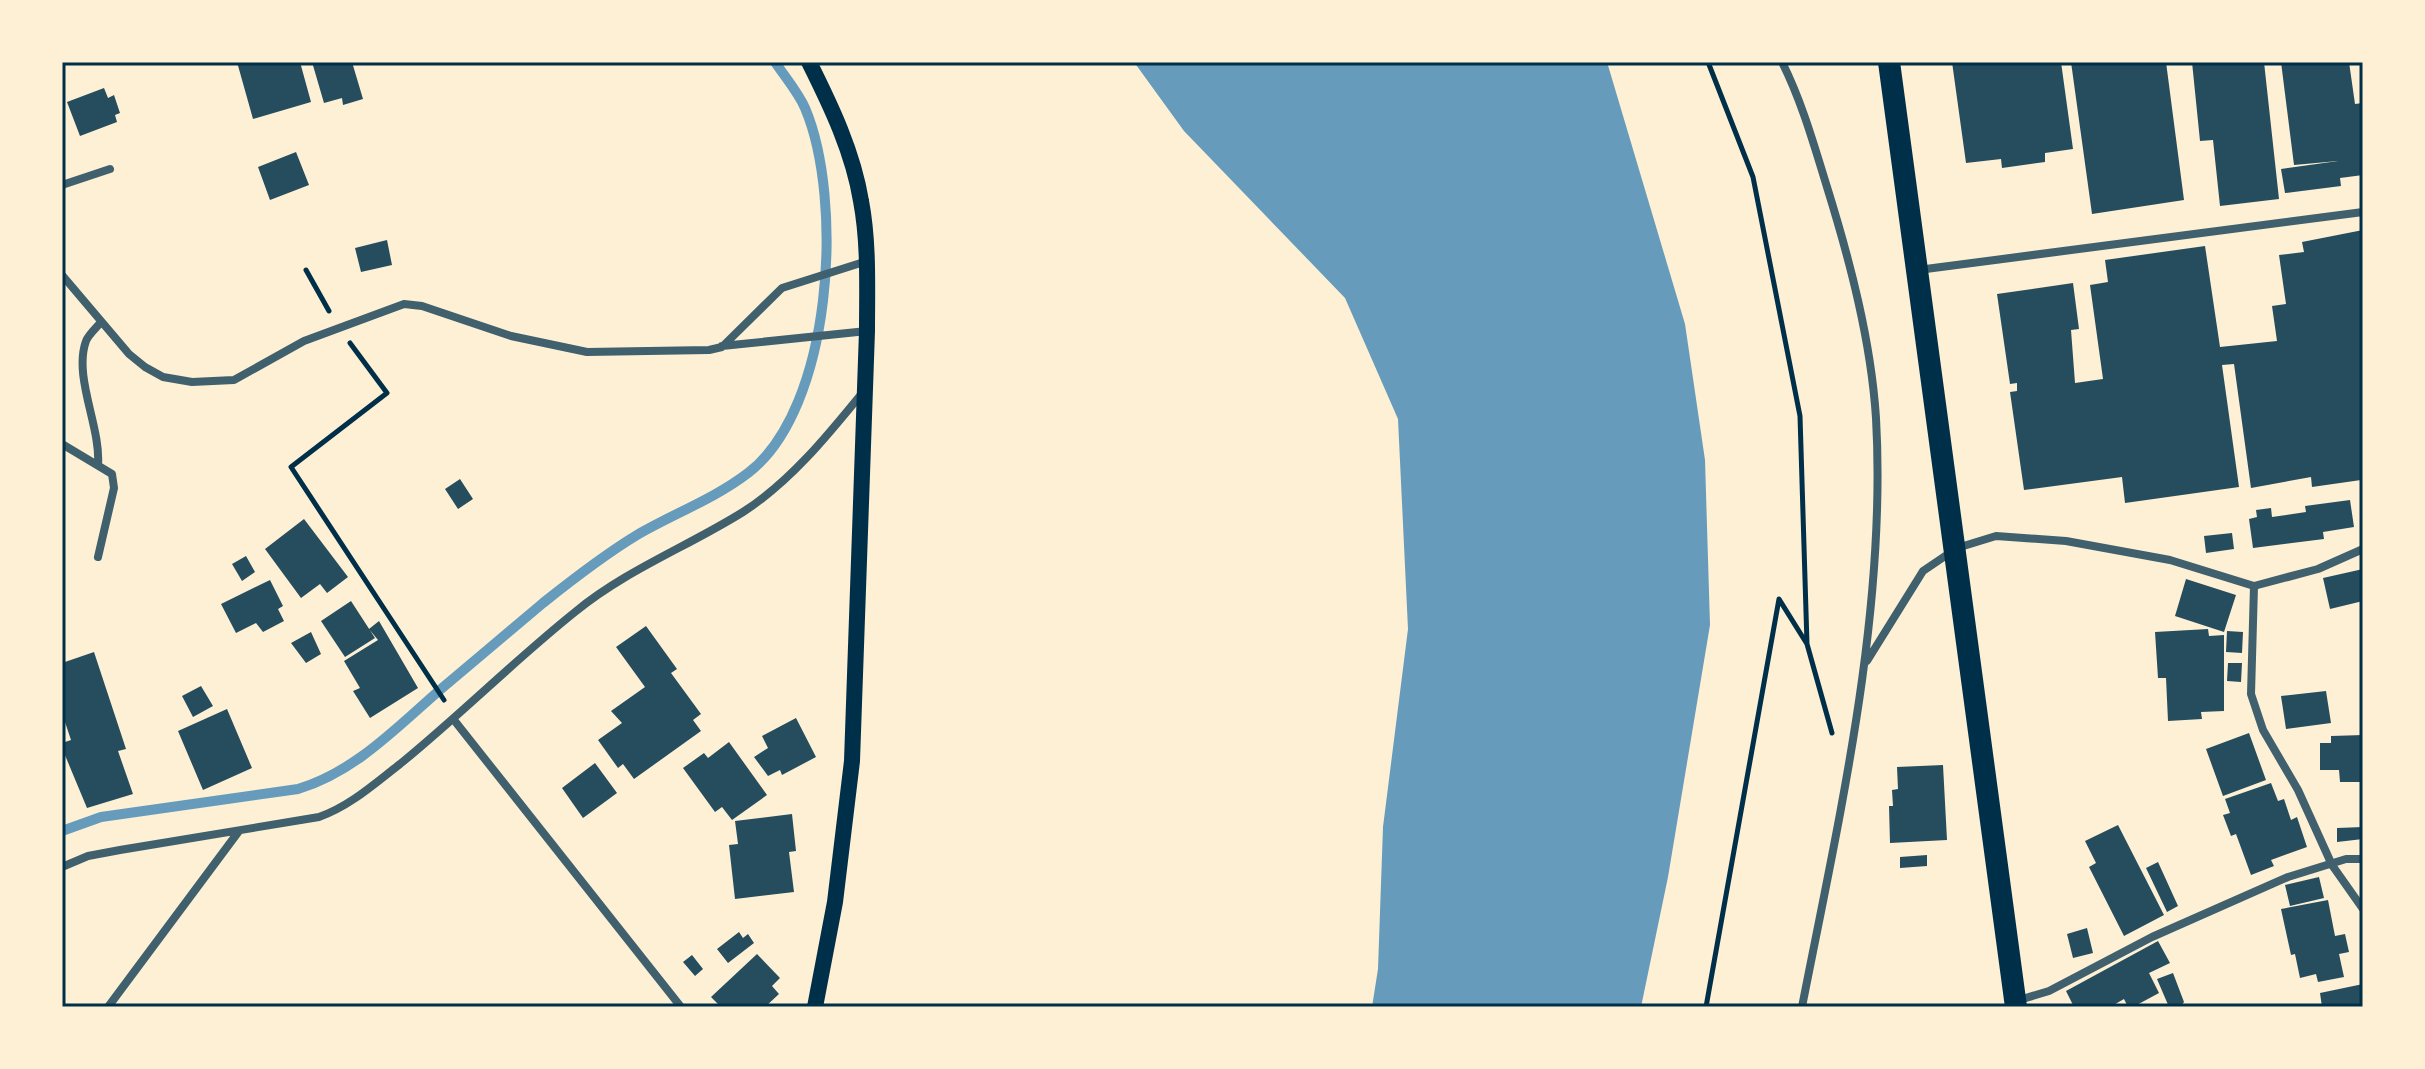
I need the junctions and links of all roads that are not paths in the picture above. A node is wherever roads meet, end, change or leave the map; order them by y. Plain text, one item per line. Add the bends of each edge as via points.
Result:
1 (809, 62) edge
2 (1782, 62) edge
3 (1889, 62) edge
4 (110, 169) dead end
5 (62, 185) edge
6 (2363, 212) edge
7 (867, 261) junction
8 (1917, 270) junction
9 (62, 275) edge
10 (101, 322) junction
11 (867, 331) junction
12 (722, 347) junction
13 (866, 388) junction
14 (62, 444) edge
15 (98, 465) junction
16 (1957, 548) junction
17 (2363, 549) edge
18 (98, 557) dead end
19 (2254, 586) junction
20 (1864, 665) junction
21 (454, 720) junction
22 (239, 831) junction
23 (2363, 859) edge
24 (2332, 865) junction
25 (62, 867) edge
26 (2363, 909) edge
27 (2015, 1004) edge
28 (108, 1007) edge
29 (681, 1007) edge
30 (815, 1007) edge
31 (1802, 1007) edge

1 - 7 main road via 839,124 861,200
2 - 20 street via 1797,93 1846,247 1876,415 1878,507
3 - 8 highway
4 - 5 street
6 - 8 street
7 - 11 main road
7 - 12 street via 782,288
8 - 16 highway
9 - 10 street
10 - 12 street via 145,367 163,377 192,382 234,380 304,341 404,304 587,352
10 - 15 street via 86,341 85,363
11 - 12 street
11 - 13 main road
13 - 21 street via 826,438 775,487 745,511 638,568 576,611
13 - 30 main road via 852,761 835,902
14 - 15 street
15 - 18 street via 112,474 114,488
16 - 19 street via 1996,536 2066,541 2170,560
16 - 20 street via 1923,571
16 - 27 highway
17 - 19 street via 2318,569
19 - 24 street via 2251,694 2263,730
20 - 31 street
21 - 22 street via 341,809
21 - 29 street
22 - 25 street via 88,856
22 - 28 street
23 - 24 street
24 - 26 street
24 - 27 street via 2288,877

